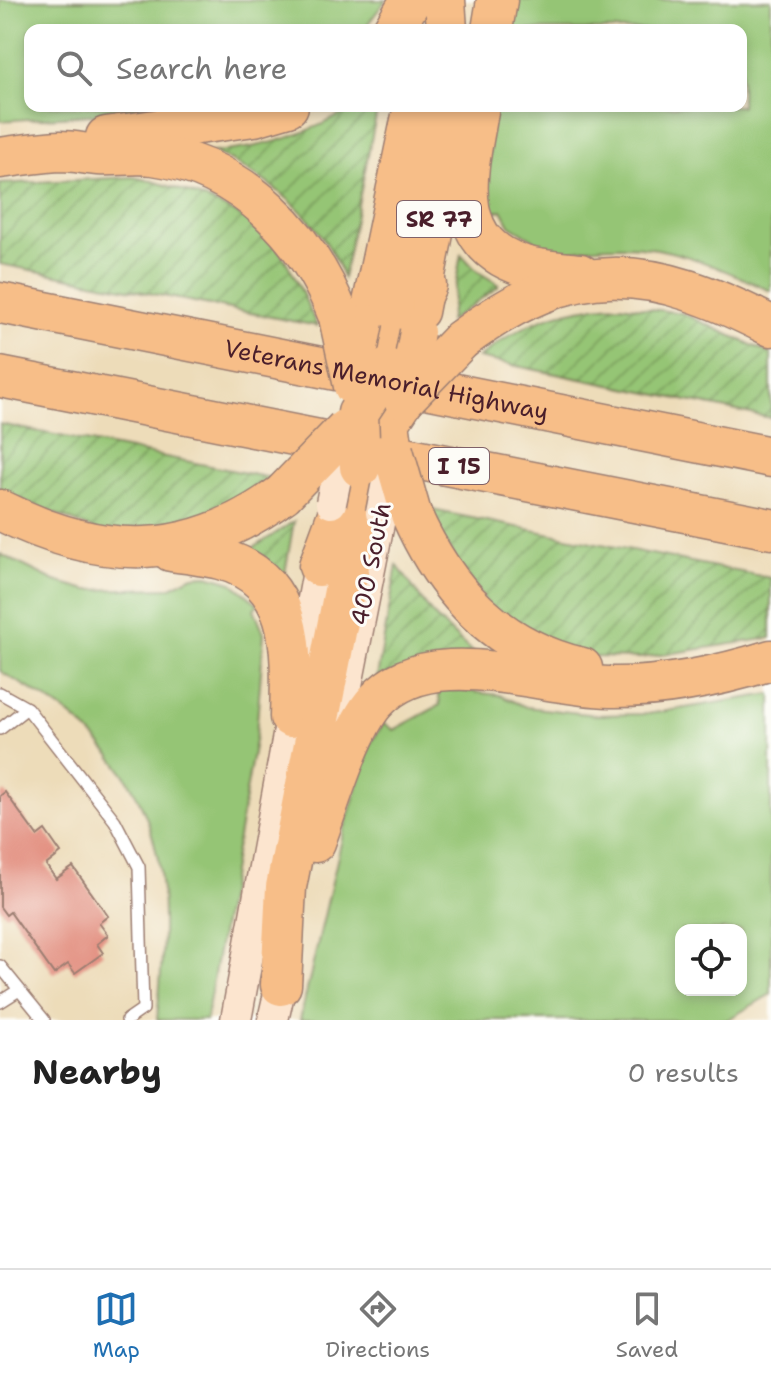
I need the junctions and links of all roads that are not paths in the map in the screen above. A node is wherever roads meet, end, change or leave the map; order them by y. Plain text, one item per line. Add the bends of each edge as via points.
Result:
1 (411, 0) edge
2 (434, 0) edge
3 (445, 0) edge
4 (480, 0) edge
5 (497, 0) edge
6 (397, 24) edge
7 (429, 24) edge
8 (447, 24) edge
9 (476, 24) edge
10 (493, 24) edge
11 (265, 112) edge
12 (410, 112) edge
13 (432, 112) edge
14 (460, 112) edge
15 (478, 112) edge
16 (64, 151) junction
17 (0, 158) edge
18 (620, 278) junction
19 (426, 285) joint
20 (0, 303) edge
21 (384, 325) junction
22 (771, 326) edge
23 (0, 377) edge
24 (374, 417) junction
25 (771, 457) edge
26 (364, 509) junction
27 (0, 510) edge
28 (771, 529) edge
29 (139, 547) junction
30 (319, 566) joint
31 (771, 658) edge
32 (0, 693) edge
33 (27, 708) junction
34 (290, 717) junction
35 (0, 729) edge
36 (315, 842) junction
37 (0, 966) edge
38 (19, 990) junction
39 (0, 1002) edge
40 (277, 1002) edge
41 (44, 1020) edge
42 (127, 1020) edge
43 (236, 1020) edge

1 - 6 highway
2 - 7 main road
3 - 8 highway
4 - 9 main road
5 - 10 highway
11 - 16 highway via 130,132
12 - 21 main road, SR 77
13 - 21 highway
14 - 19 main road, SR 77
15 - 18 highway via 466,193 483,240 528,267
16 - 17 highway
16 - 21 highway via 168,158 236,185 273,213 304,248 329,290
18 - 22 highway via 691,289
18 - 24 highway, bridge via 566,284 527,297 461,340
19 - 21 highway
20 - 25 highway, Veterans Memorial Highway
21 - 24 highway
23 - 28 highway, I 15
24 - 26 highway
24 - 26 highway, bridge
24 - 29 highway, bridge via 250,516 216,533
26 - 30 highway
26 - 31 highway via 437,566 468,604 502,633 551,659 591,670 639,673
26 - 36 main road, 400 South
26 - 40 highway via 286,887
27 - 29 highway via 68,539
29 - 34 highway via 222,559 268,585 285,626
30 - 34 main road
31 - 36 highway via 682,680 612,687 453,669 408,677 380,697 360,725
32 - 33 lane
33 - 35 lane
33 - 42 lane via 115,821 139,867 143,1009
34 - 43 main road
36 - 40 main road, 400 South
37 - 38 lane
38 - 39 lane
38 - 41 lane

